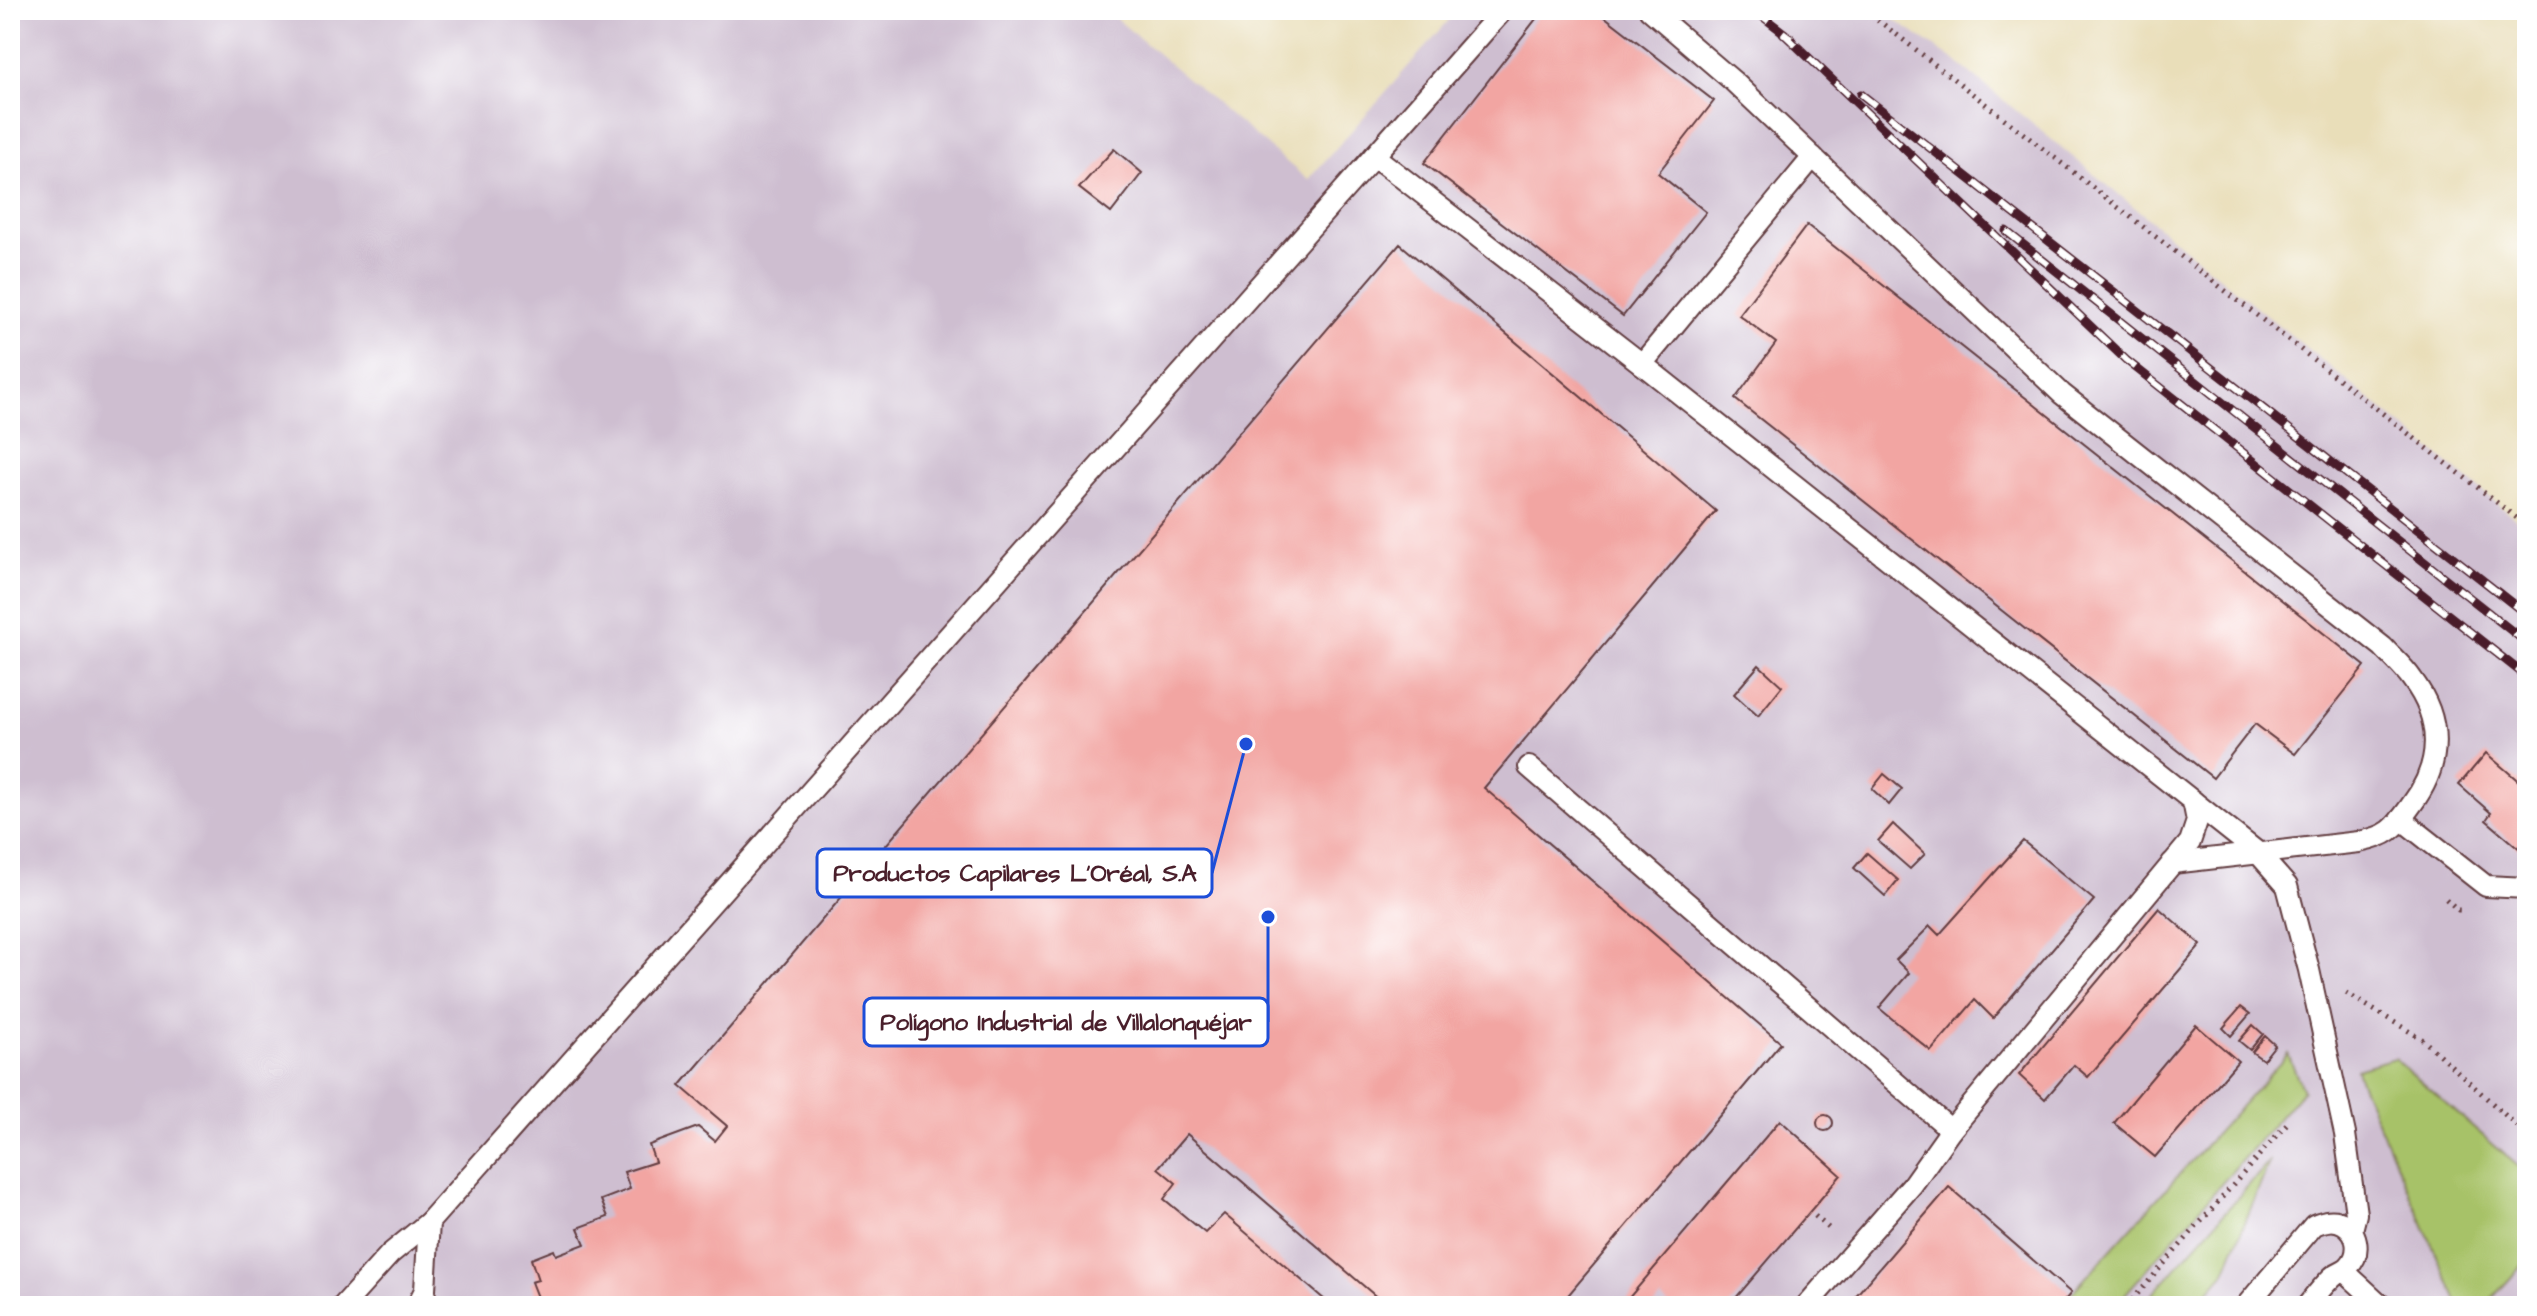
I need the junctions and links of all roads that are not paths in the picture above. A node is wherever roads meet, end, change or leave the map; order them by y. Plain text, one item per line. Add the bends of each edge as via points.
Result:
1 (1503, 10) edge
2 (1650, 10) edge
3 (1374, 156) junction
4 (1813, 157) junction
5 (1642, 364) junction
6 (1529, 767) dead end
7 (2193, 801) junction
8 (2401, 819) junction
9 (2257, 852) junction
10 (2172, 863) junction
11 (2527, 888) edge
12 (1951, 1130) junction
13 (429, 1222) junction
14 (2352, 1230) junction
15 (2344, 1271) junction
16 (343, 1306) edge
17 (417, 1306) edge
18 (1806, 1306) edge
19 (2246, 1306) edge
20 (2307, 1306) edge
21 (2382, 1306) edge

1 - 3 lane
2 - 4 lane
3 - 5 lane
3 - 13 lane
4 - 5 lane
4 - 8 lane via 2062,394 2383,647 2413,680 2433,719 2436,756 2422,791
5 - 7 lane
6 - 12 lane
7 - 9 lane
7 - 10 lane via 2197,821 2190,842
8 - 9 lane via 2380,838
8 - 11 lane via 2486,886
9 - 10 lane
9 - 14 lane via 2287,886 2309,970 2345,1134 2356,1214
10 - 12 lane
12 - 18 lane via 1912,1185
13 - 16 lane via 390,1254
13 - 17 lane via 425,1290
14 - 15 lane via 2357,1247
14 - 19 lane via 2338,1221 2314,1225
15 - 20 lane via 2335,1274
15 - 21 lane

